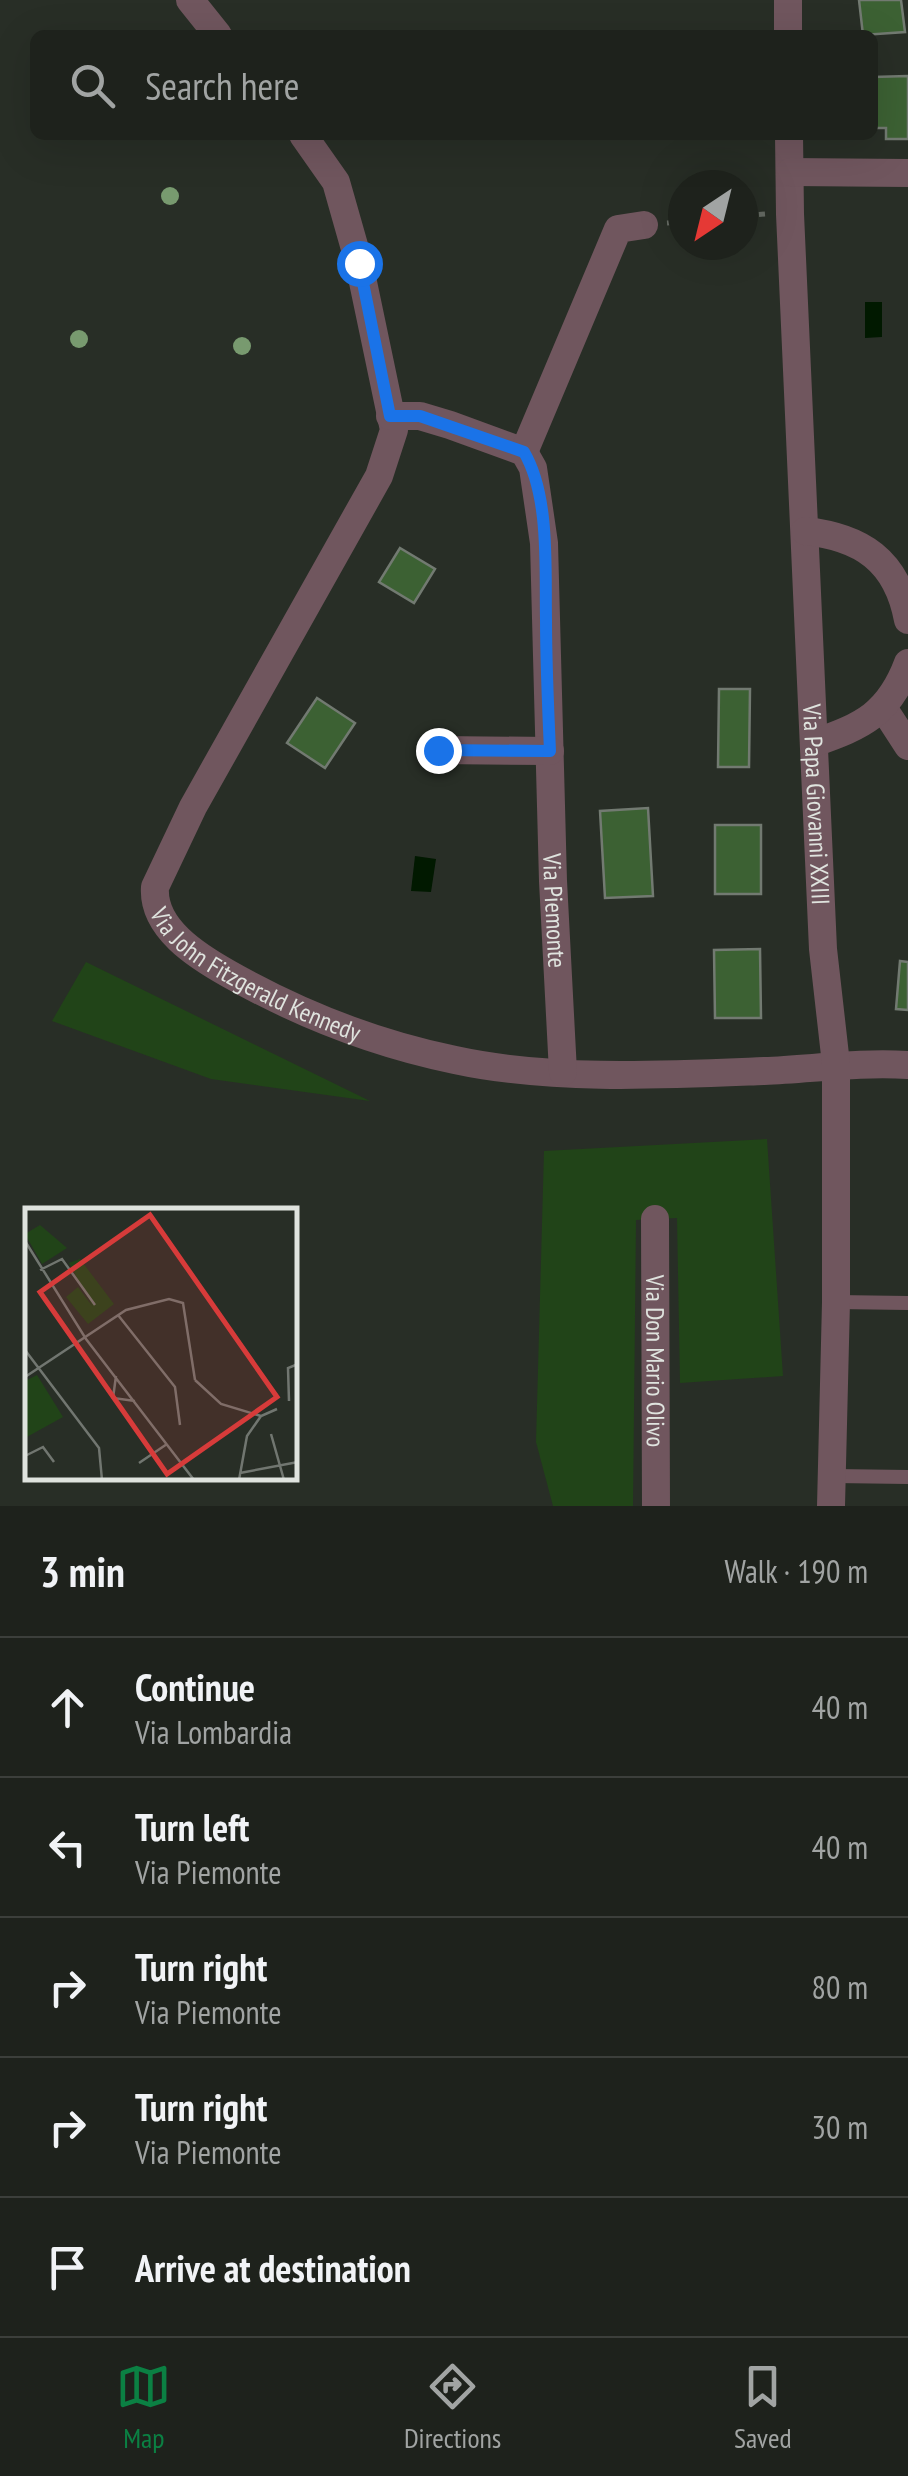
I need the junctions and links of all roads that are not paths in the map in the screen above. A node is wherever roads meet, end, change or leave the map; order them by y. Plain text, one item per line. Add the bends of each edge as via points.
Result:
1 (190, 0) edge
2 (218, 0) edge
3 (788, 0) edge
4 (215, 30) edge
5 (219, 30) edge
6 (788, 30) edge
7 (307, 140) edge
8 (789, 140) edge
9 (790, 172) junction
10 (908, 172) edge
11 (644, 225) dead end
12 (390, 416) junction
13 (524, 452) junction
14 (805, 531) junction
15 (901, 579) edge
16 (908, 620) edge
17 (908, 664) edge
18 (884, 710) junction
19 (814, 743) junction
20 (908, 746) edge
21 (438, 750) dead end
22 (550, 751) junction
23 (836, 1064) junction
24 (908, 1065) edge
25 (563, 1072) junction
26 (655, 1218) dead end
27 (836, 1302) junction
28 (908, 1304) edge
29 (834, 1476) junction
30 (908, 1477) edge
31 (656, 1506) edge
32 (831, 1506) edge

1 - 4 street
2 - 5 street
3 - 6 street
7 - 12 street via 336,182 349,222
8 - 9 street, Via Papa Giovanni XXIII
9 - 10 street
9 - 14 street, Via Papa Giovanni XXIII
11 - 13 street via 618,229
12 - 13 street via 420,416
12 - 25 street, Via John Fitzgerald Kennedy via 394,430 379,476 193,807 154,900 174,935 216,967 306,1012 457,1061
13 - 22 street, Via Piemonte via 533,468 544,543
14 - 15 street via 852,540
14 - 19 street, Via Papa Giovanni XXIII
15 - 16 street
17 - 18 street
18 - 19 street
18 - 20 street
19 - 23 street, Via Papa Giovanni XXIII via 823,950
21 - 22 street
22 - 25 street, Via Piemonte
23 - 24 street, Via John Fitzgerald Kennedy
23 - 25 street, Via John Fitzgerald Kennedy via 768,1071
23 - 27 street, Via Papa Giovanni XXIII
26 - 31 street, Via Don Mario Olivo
27 - 28 lane
27 - 29 street, Via Papa Giovanni XXIII
29 - 30 lane
29 - 32 street, Via Papa Giovanni XXIII

